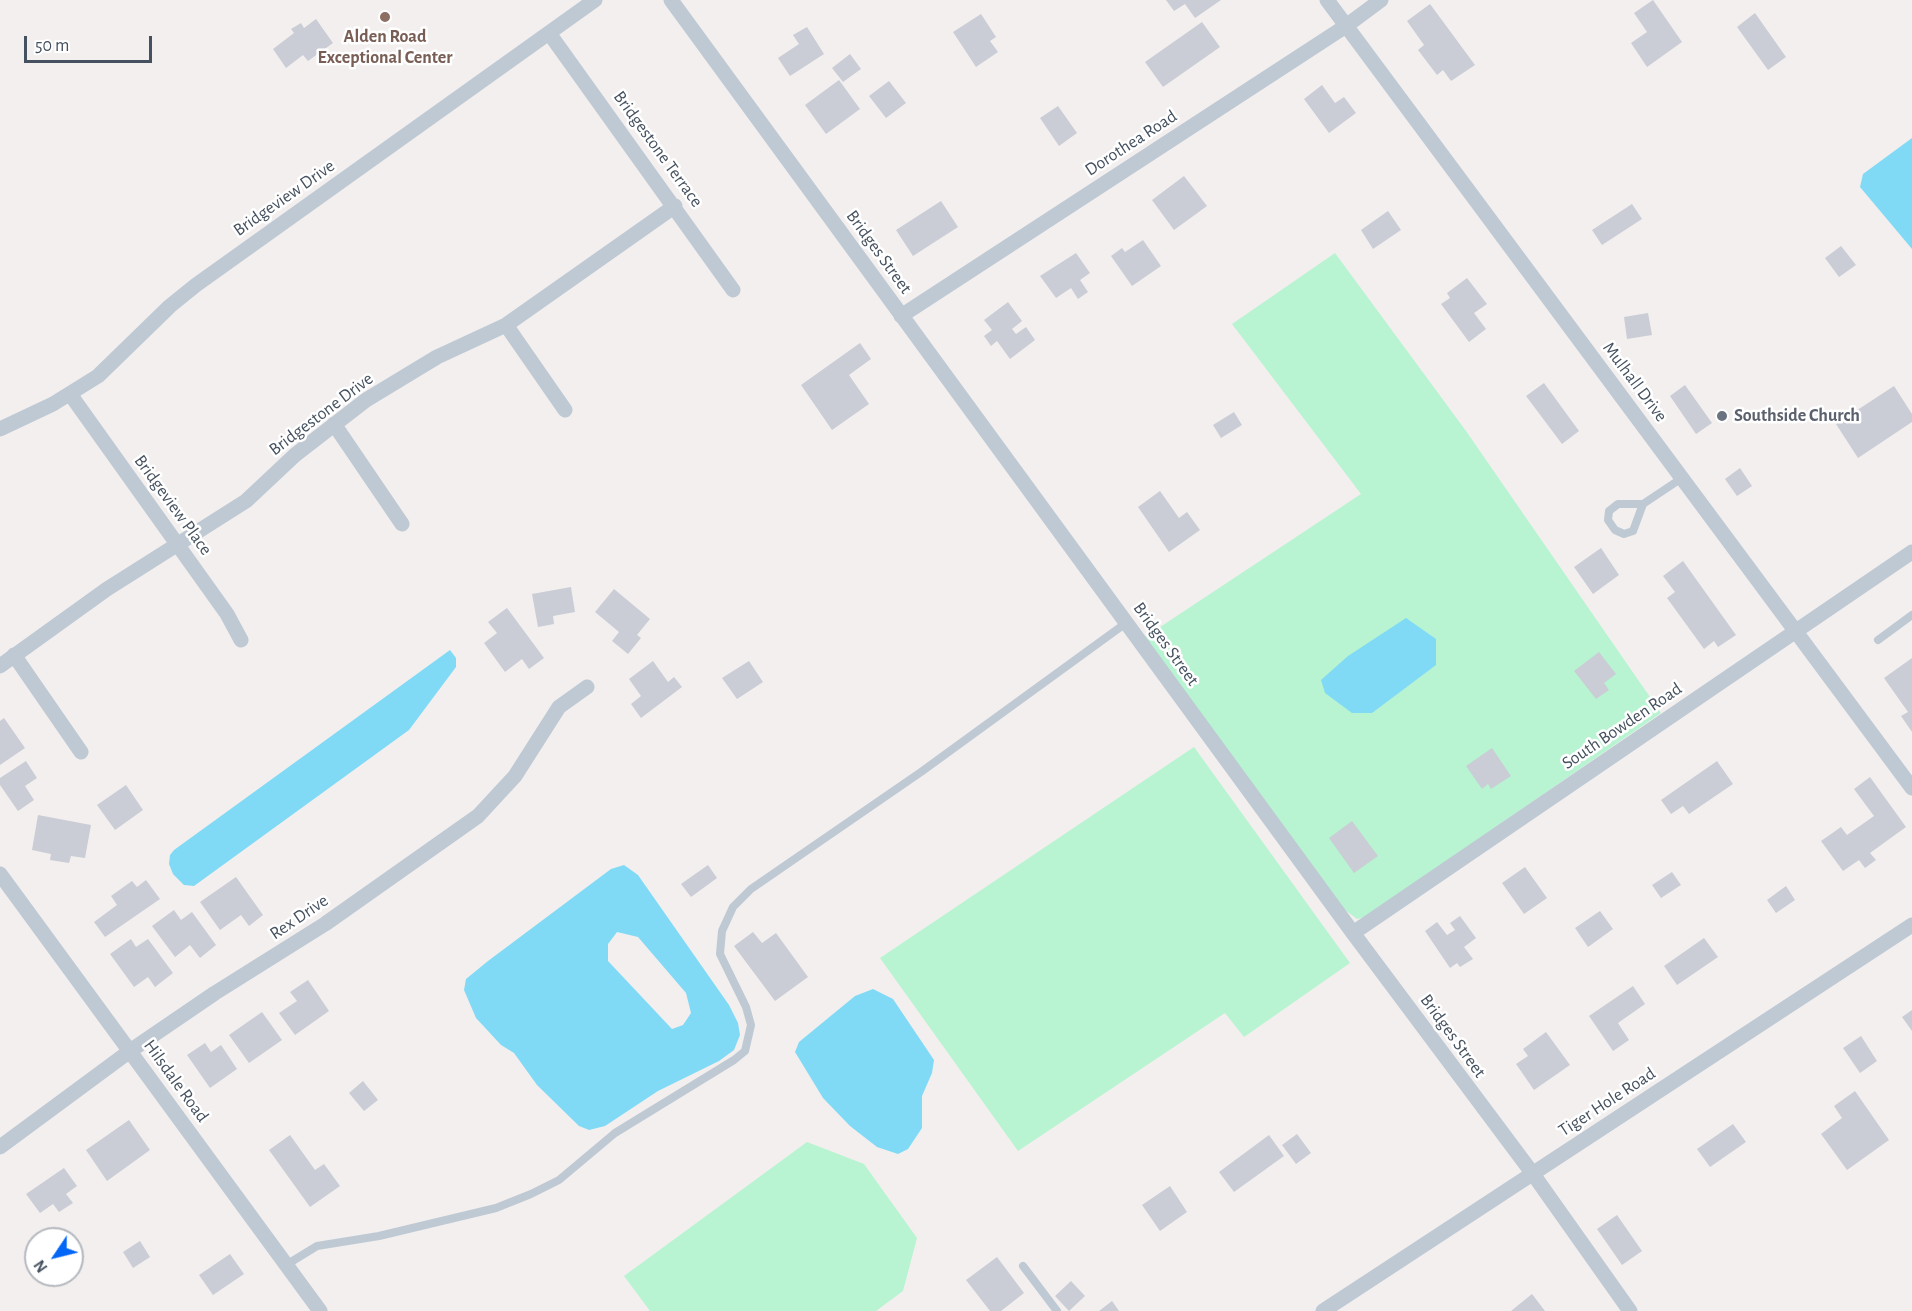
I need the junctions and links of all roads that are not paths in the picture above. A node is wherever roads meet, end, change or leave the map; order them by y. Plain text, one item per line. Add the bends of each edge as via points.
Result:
1 (595, 0) edge
2 (671, 0) edge
3 (1327, 0) edge
4 (1381, 0) edge
5 (1346, 26) junction
6 (549, 33) junction
7 (675, 206) junction
8 (733, 290) dead end
9 (901, 316) junction
10 (506, 325) junction
11 (70, 394) junction
12 (565, 410) dead end
13 (334, 424) junction
14 (0, 429) edge
15 (1682, 478) junction
16 (1643, 504) junction
17 (402, 524) dead end
18 (179, 546) junction
19 (1912, 552) edge
20 (1912, 615) edge
21 (1126, 623) junction
22 (1795, 631) junction
23 (241, 640) dead end
24 (1878, 640) dead end
25 (14, 656) junction
26 (0, 666) edge
27 (587, 687) dead end
28 (81, 752) dead end
29 (1912, 788) edge
30 (0, 874) edge
31 (1912, 925) edge
32 (1353, 933) junction
33 (130, 1051) junction
34 (0, 1147) edge
35 (1533, 1174) junction
36 (286, 1265) junction
37 (1023, 1266) dead end
38 (320, 1311) edge
39 (1057, 1311) edge
40 (1323, 1311) edge
41 (1630, 1311) edge

1 - 6 street, Bridgeview Drive
2 - 9 street, Bridges Street
3 - 5 street, Mulhall Drive
4 - 5 street, Dorothea Road
5 - 9 street, Dorothea Road
5 - 15 street, Mulhall Drive
6 - 7 street, Bridgestone Terrace
6 - 11 street, Bridgeview Drive via 196,285 121,356
7 - 8 street, Bridgestone Terrace
7 - 10 street, Bridgestone Drive
9 - 21 street, Bridges Street
10 - 12 street
10 - 13 street, Bridgestone Drive via 437,357
11 - 14 street, Bridgeview Drive
11 - 18 street, Bridgeview Place
13 - 17 street
13 - 18 street, Bridgestone Drive via 246,501
15 - 16 lane
15 - 22 street, Mulhall Drive
16 - 16 lane via 1618,504 1610,511 1608,520 1624,534 1633,531
18 - 23 street, Bridgeview Place
18 - 25 street, Bridgestone Drive via 107,589
19 - 22 street, South Bowden Road
20 - 24 lane
21 - 32 street, Bridges Street
21 - 36 lane via 968,739 751,889 733,907 722,931 720,954 751,1025 745,1051 734,1060 615,1133 559,1180 531,1194 496,1208 419,1227 317,1246
22 - 29 street, Mulhall Drive
22 - 32 street, South Bowden Road
25 - 26 street, Bridgestone Drive
25 - 28 street
27 - 33 street, Rex Drive via 559,707 515,776 478,816 317,930
30 - 33 street, Hilsdale Road
31 - 35 street, Tiger Hole Road
32 - 35 street, Bridges Street
33 - 34 street, Rex Drive
33 - 36 street, Hilsdale Road
35 - 40 street, Tiger Hole Road
35 - 41 street, Bridges Street
36 - 38 street, Hilsdale Road
37 - 39 lane

